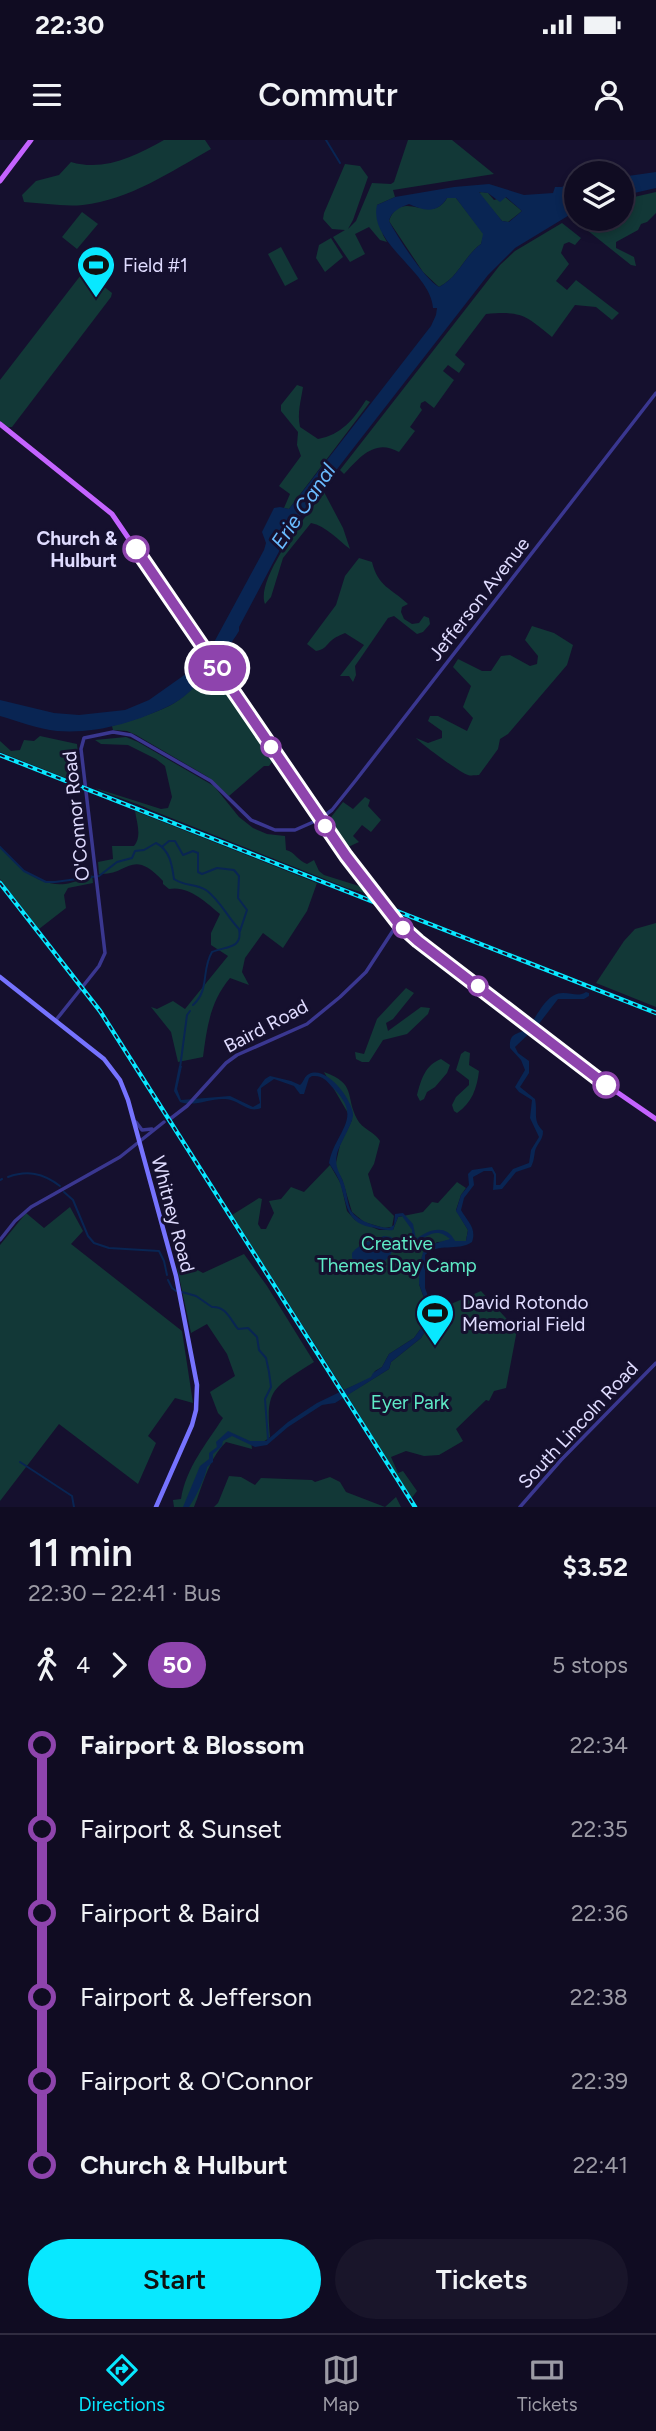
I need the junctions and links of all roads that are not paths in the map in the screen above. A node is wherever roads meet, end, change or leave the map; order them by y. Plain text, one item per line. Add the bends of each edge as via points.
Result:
1 (31, 140) edge
2 (0, 181) edge
3 (656, 393) edge
4 (0, 425) edge
5 (320, 819) junction
6 (398, 923) junction
7 (0, 977) edge
8 (55, 1020) junction
9 (133, 1118) junction
10 (170, 1118) dead end
11 (656, 1119) edge
12 (164, 1122) dead end
13 (157, 1126) junction
14 (139, 1142) junction
15 (0, 1240) edge
16 (656, 1363) edge
17 (156, 1507) edge
18 (520, 1507) edge

1 - 2 main road
3 - 5 street, Jefferson Avenue via 377,754
4 - 5 main road via 112,514
5 - 6 main road
5 - 8 street, O'Connor Road via 295,830 267,828 250,820 211,781 131,735 113,732 83,740 104,956
6 - 10 street, Baird Road via 366,972 340,997 307,1024 237,1055
6 - 11 main road
7 - 8 main road, Whitney Road
8 - 9 main road, Whitney Road via 113,1068
9 - 13 street via 142,1130
9 - 14 main road, Whitney Road
12 - 13 street
13 - 14 street
14 - 15 street via 26,1211
14 - 17 main road, Whitney Road via 176,1276 198,1393 192,1425
16 - 18 street, South Lincoln Road

